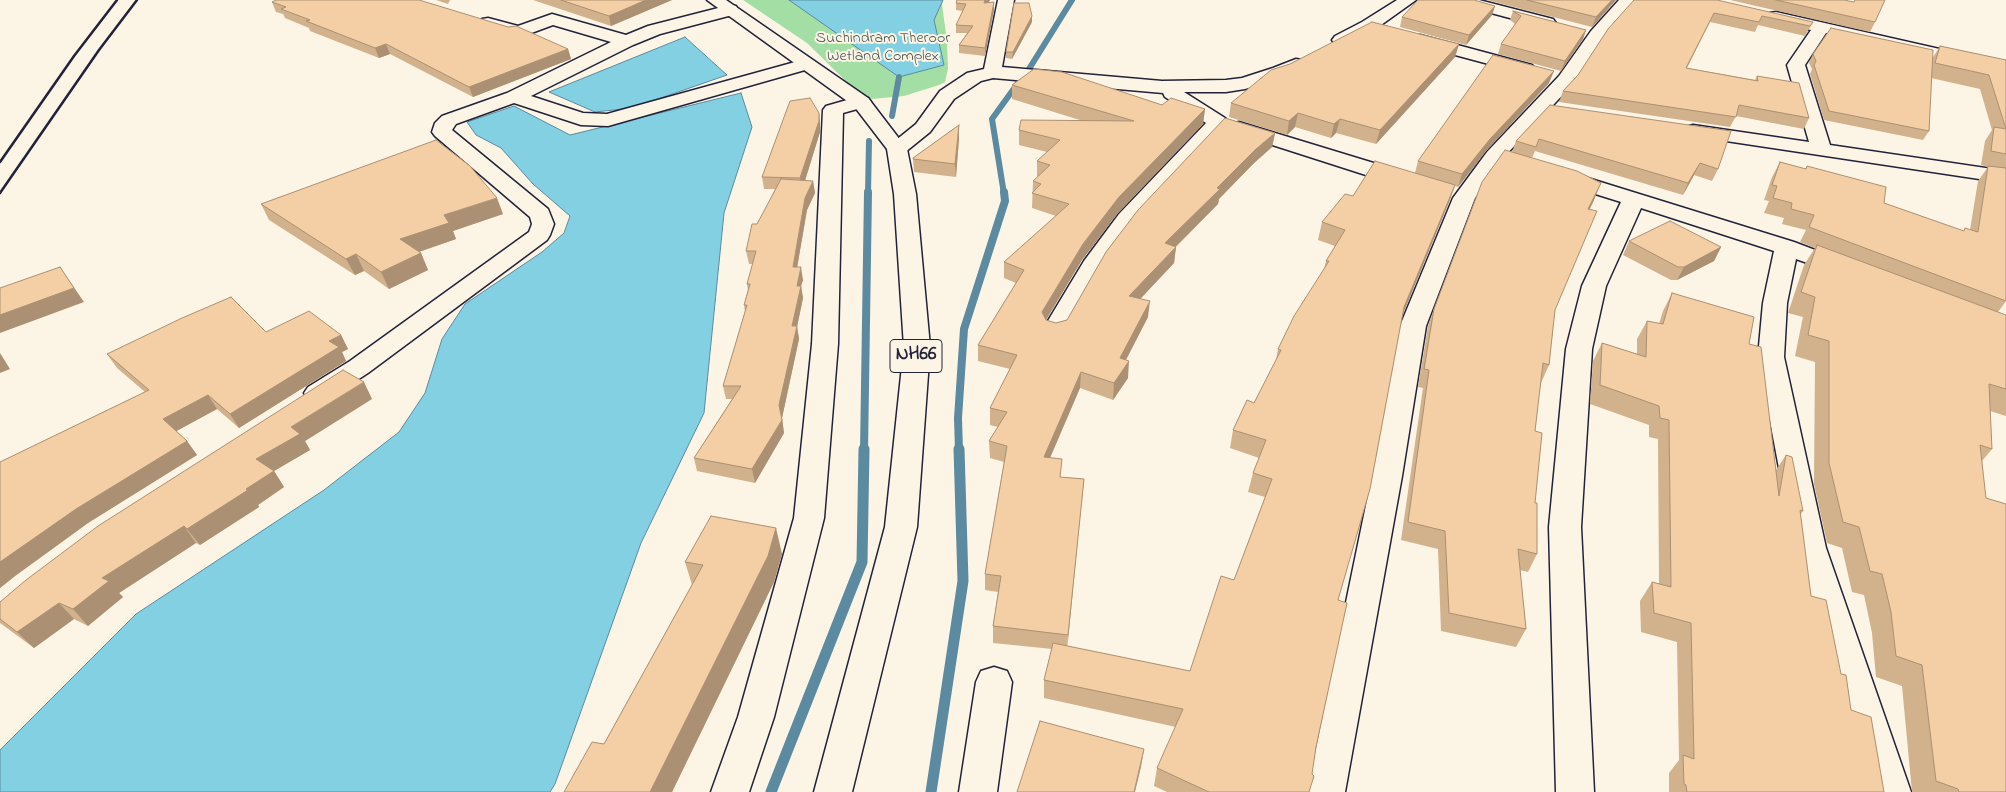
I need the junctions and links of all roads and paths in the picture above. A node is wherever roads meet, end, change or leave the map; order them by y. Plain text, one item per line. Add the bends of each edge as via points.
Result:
1 (1006, 0) edge
2 (1408, 0) edge
3 (1460, 0) edge
4 (1531, 0) edge
5 (1628, 0) edge
6 (723, 5) edge
7 (1755, 13) edge
8 (1516, 15) junction
9 (470, 18) edge
10 (1368, 26) junction
11 (1561, 26) edge
12 (1821, 28) junction
13 (1387, 31) edge
14 (1406, 36) edge
15 (627, 41) junction
16 (806, 64) junction
17 (2006, 69) edge
18 (992, 72) junction
19 (1566, 80) junction
20 (1162, 87) junction
21 (514, 97) junction
22 (861, 102) junction
23 (1218, 122) junction
24 (1672, 128) edge
25 (897, 149) junction
26 (1820, 149) junction
27 (1540, 170) edge
28 (2006, 177) edge
29 (1445, 192) junction
30 (1634, 198) junction
31 (1786, 247) junction
32 (1860, 275) edge
33 (1056, 329) edge
34 (292, 410) edge
35 (994, 682) dead end
36 (730, 792) edge
37 (833, 792) edge
38 (978, 792) edge
39 (1326, 792) edge
40 (1575, 792) edge
41 (1892, 792) edge

1 - 18 main road
2 - 10 main road
3 - 8 main road
4 - 8 main road
5 - 19 main road via 1588,33
6 - 15 main road
6 - 16 main road, NH66
7 - 12 main road
8 - 11 main road
9 - 15 main road via 516,31 530,29 549,19 556,20
10 - 13 main road
10 - 20 main road via 1280,72 1245,83
12 - 17 main road
12 - 26 main road via 1796,65
14 - 19 main road
15 - 21 main road
16 - 21 main road via 608,120 581,119
16 - 22 main road, NH66
18 - 20 main road
18 - 25 main road via 974,77 947,95 923,128
19 - 29 main road via 1550,109 1503,159
20 - 23 main road
21 - 34 main road via 449,120 442,127 442,132 540,214 543,224 539,235 359,367
22 - 25 main road, NH66
22 - 36 main road via 833,110 825,344 809,518 756,717
23 - 29 main road
23 - 33 main road via 1127,219 1092,266
24 - 26 main road
25 - 37 main road, NH66 via 905,194 917,347 902,526
26 - 28 main road
27 - 30 main road
29 - 39 main road via 1413,326
30 - 31 main road
30 - 40 main road via 1594,286 1579,349 1565,527
31 - 32 main road
31 - 41 main road via 1775,303 1771,357 1810,548
35 - 38 main road

